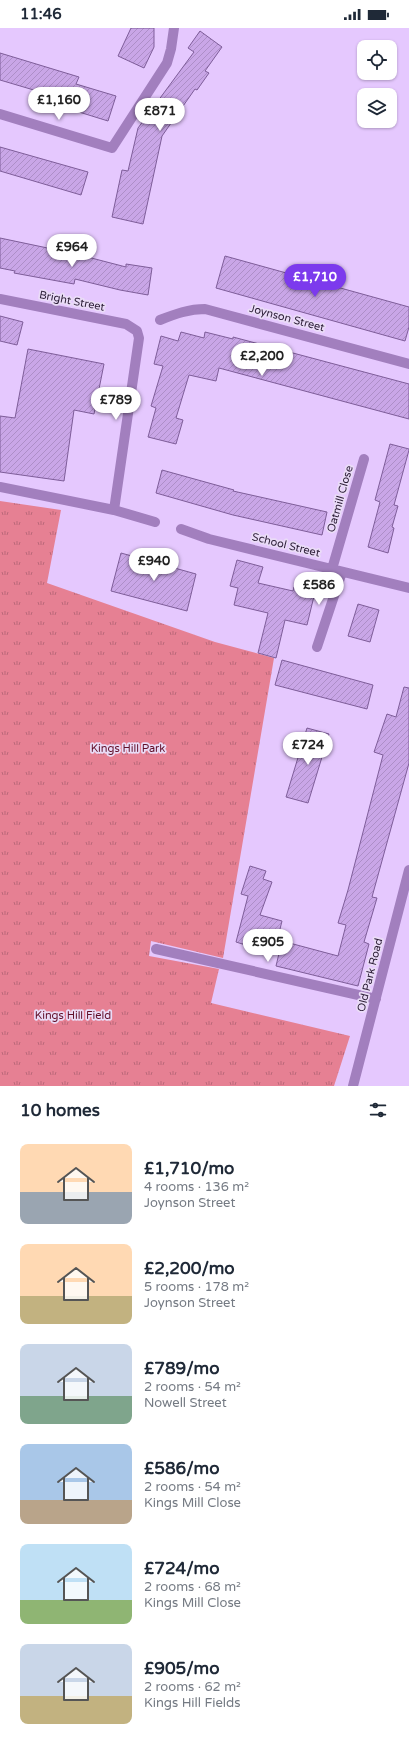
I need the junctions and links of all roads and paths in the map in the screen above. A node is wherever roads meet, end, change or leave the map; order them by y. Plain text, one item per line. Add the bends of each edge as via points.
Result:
1 (174, 28) edge
2 (0, 114) edge
3 (0, 299) edge
4 (160, 320) dead end
5 (409, 364) edge
6 (364, 459) dead end
7 (0, 487) edge
8 (114, 510) junction
9 (155, 522) dead end
10 (181, 529) dead end
11 (337, 570) junction
12 (409, 588) edge
13 (317, 647) dead end
14 (409, 870) edge
15 (156, 949) dead end
16 (376, 999) junction
17 (353, 1086) edge

1 - 2 street via 167,63 112,148
3 - 8 street, Bright Street via 126,324 137,331 139,338
4 - 5 street, Joynson Street via 176,313 205,309
6 - 11 street, Oatmill Close
7 - 8 street
8 - 9 street
10 - 11 street, School Street via 209,539
11 - 12 street, School Street
11 - 13 street, Oatmill Close
14 - 16 street, Old Park Road
15 - 16 street
16 - 17 street, Old Park Road

